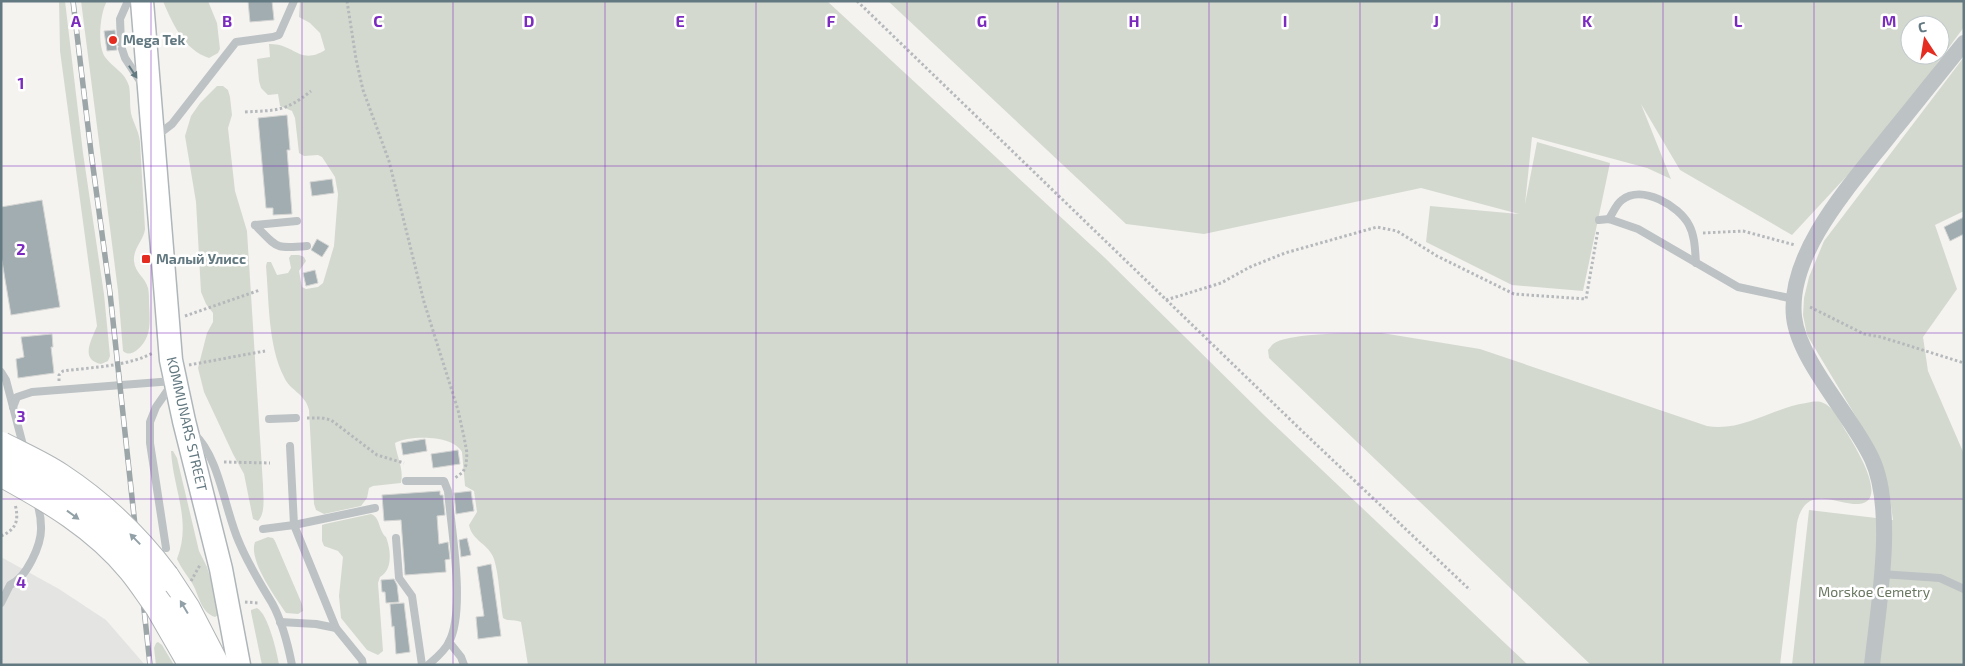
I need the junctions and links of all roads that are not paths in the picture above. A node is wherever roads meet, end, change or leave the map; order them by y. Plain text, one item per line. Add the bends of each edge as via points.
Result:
1 (128, 1) edge
2 (142, 1) edge
3 (294, 1) edge
4 (1964, 43) edge
5 (149, 92) junction
6 (153, 138) junction
7 (1599, 220) road end
8 (1609, 220) junction
9 (297, 221) dead end
10 (308, 246) dead end
11 (1696, 263) junction
12 (1794, 299) junction
13 (1, 372) edge
14 (178, 373) junction
15 (13, 407) junction
16 (296, 418) road end
17 (269, 420) dead end
18 (186, 428) junction
19 (1, 446) edge
20 (290, 446) dead end
21 (29, 470) dead end
22 (1, 472) edge
23 (31, 479) dead end
24 (406, 481) dead end
25 (375, 508) dead end
26 (294, 525) junction
27 (263, 529) dead end
28 (396, 538) dead end
29 (166, 548) dead end
30 (1881, 574) junction
31 (1, 580) edge
32 (10, 585) junction
33 (1964, 589) edge
34 (1, 603) edge
35 (280, 622) junction
36 (336, 628) junction
37 (233, 630) junction
38 (201, 637) junction
39 (449, 642) junction
40 (364, 663) edge
41 (193, 665) edge
42 (215, 665) edge
43 (239, 665) edge
44 (292, 665) edge
45 (422, 665) edge
46 (428, 665) edge
47 (464, 665) edge
48 (1872, 665) edge

1 -> 5 lane via 121,14 122,46 125,58
2 - 5 main road, KOMMUNARS STREET
3 - 6 lane via 279,35 236,42 172,124
4 - 12 street via 1821,226 1798,278
5 - 6 main road, KOMMUNARS STREET
6 - 14 main road, KOMMUNARS STREET via 166,310
7 - 8 lane
8 - 11 lane via 1638,229
8 - 11 lane via 1622,199 1632,195 1642,194 1664,202 1682,214 1692,233
9 - 10 lane via 255,225 277,247
11 - 12 lane via 1738,287
12 - 30 street via 1794,318 1802,345 1873,460 1882,492 1884,520
13 - 15 lane
14 - 15 lane via 32,392 18,397
14 - 18 main road, KOMMUNARS STREET
14 - 29 lane via 150,422 150,444
15 - 21 lane
16 - 17 lane
18 - 35 lane via 201,441 212,462 238,542
18 - 37 main road, KOMMUNARS STREET
38 -> 19 highway, bridge via 165,577 126,531 58,477
20 - 26 lane
22 -> 41 highway, bridge via 43,494 92,529 132,569 159,606
23 - 32 lane via 42,530 37,548 19,581
24 - 39 lane via 438,480 447,485 458,614
25 - 26 lane
26 - 27 lane
26 - 36 lane
28 - 45 lane via 399,578 412,596
30 - 33 lane via 1940,578
30 - 48 street
31 - 32 lane
32 - 34 lane
35 - 36 lane
35 - 44 lane
36 - 40 lane
37 - 38 main road via 217,637
37 - 43 main road, KOMMUNARS STREET
38 - 42 highway
39 - 46 lane
39 - 47 lane

